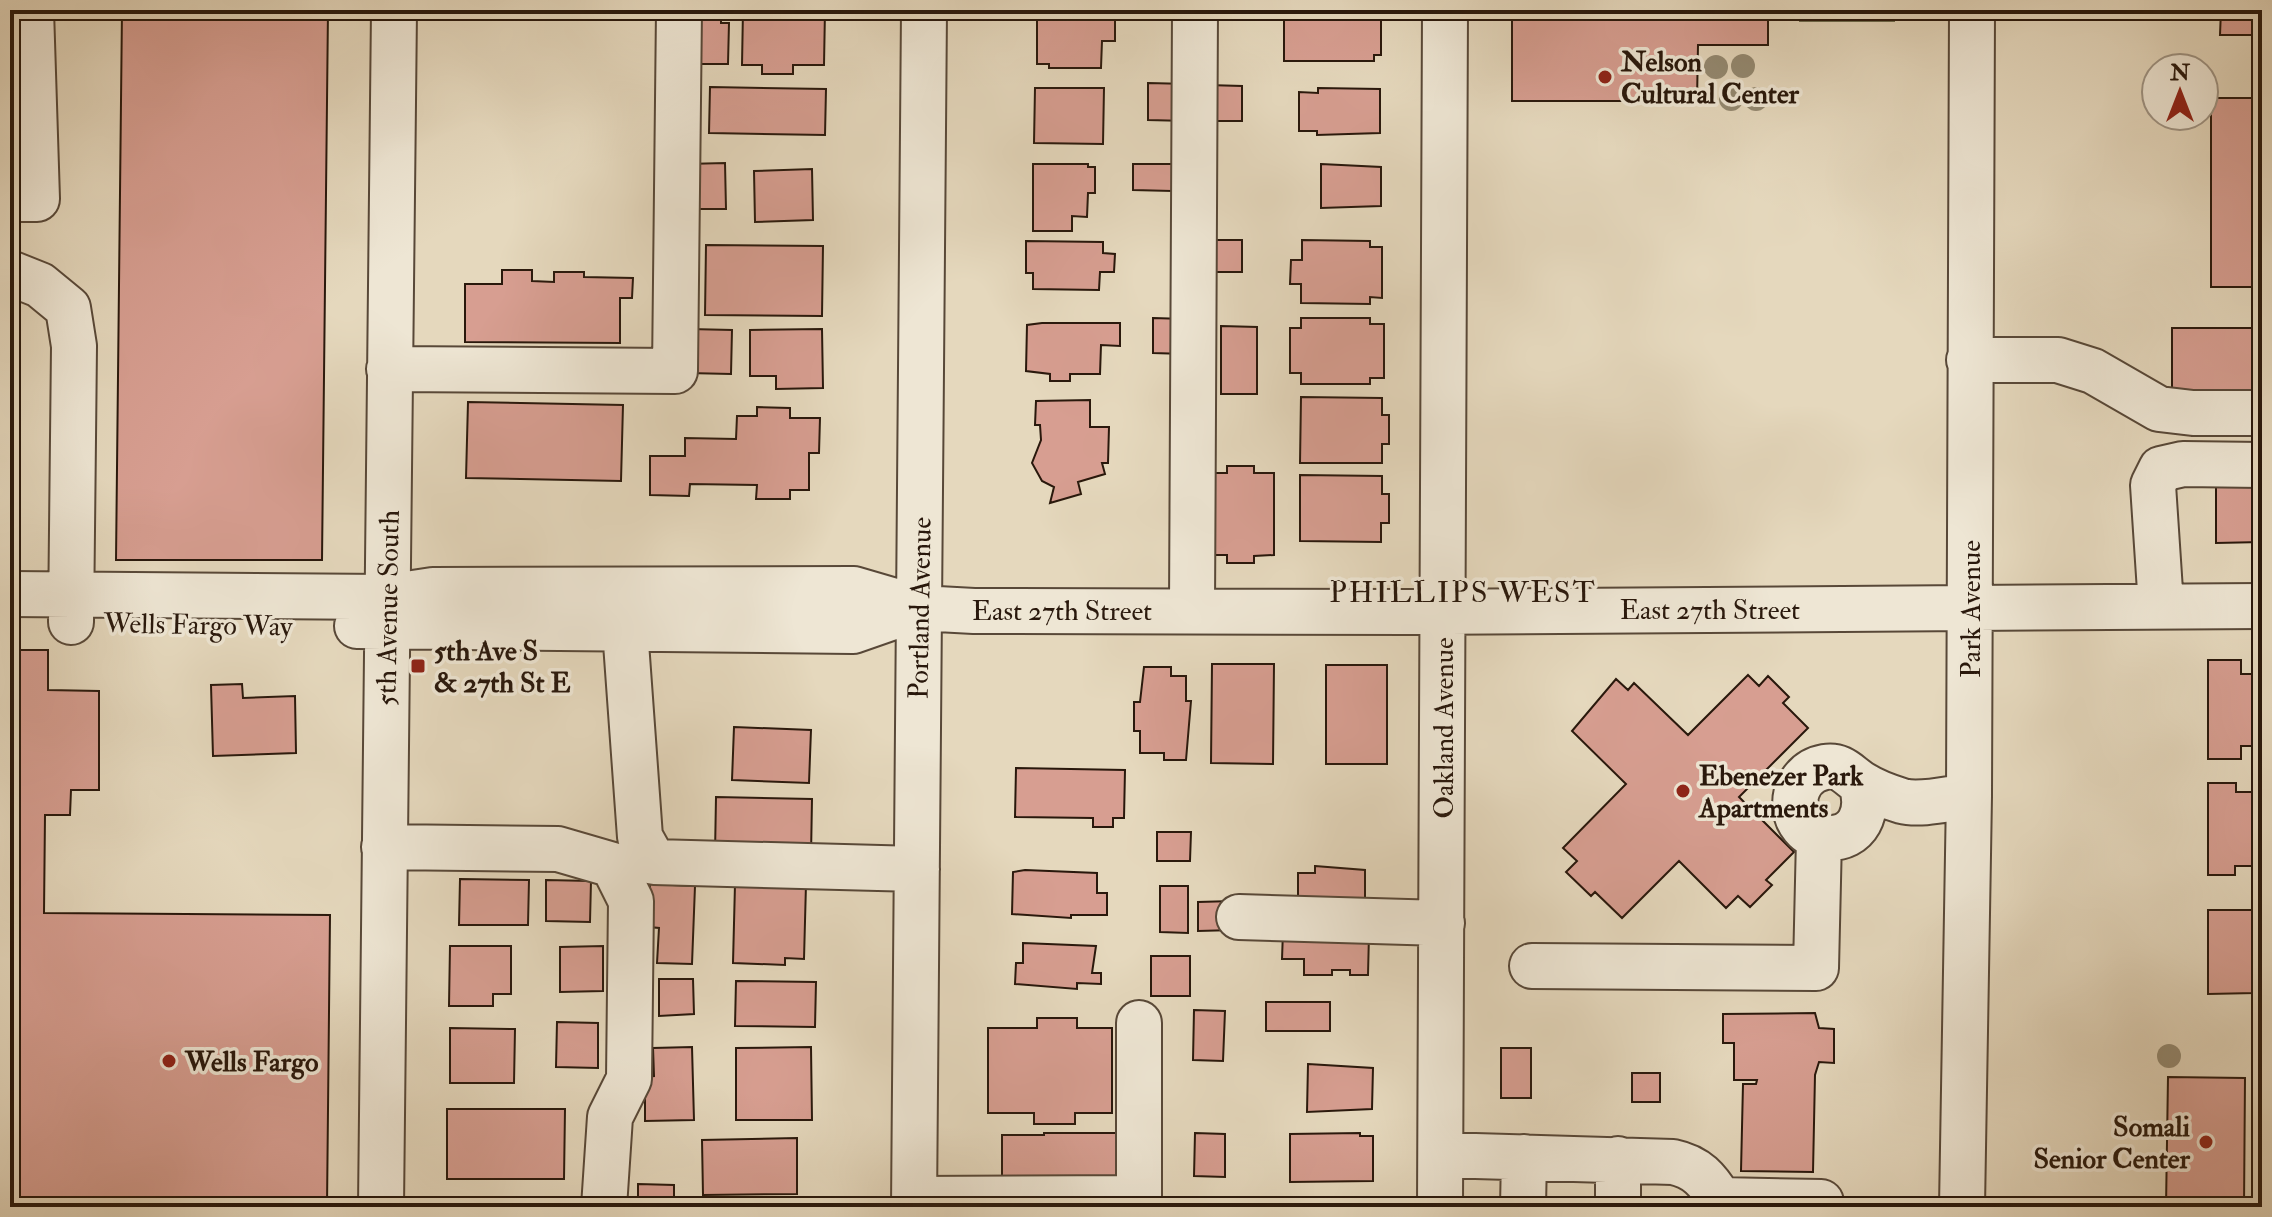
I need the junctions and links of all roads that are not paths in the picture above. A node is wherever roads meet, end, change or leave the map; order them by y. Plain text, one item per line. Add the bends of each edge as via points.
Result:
1 (31, 10) edge
2 (394, 10) edge
3 (679, 10) edge
4 (924, 10) edge
5 (1195, 10) edge
6 (1445, 10) edge
7 (1972, 10) edge
8 (10, 199) edge
9 (10, 273) edge
10 (1969, 360) junction
11 (389, 369) junction
12 (2262, 413) edge
13 (2262, 465) edge
14 (10, 594) edge
15 (2161, 606) junction
16 (2262, 606) edge
17 (1970, 607) junction
18 (71, 608) junction
19 (919, 608) junction
20 (1192, 609) junction
21 (387, 612) junction
22 (1443, 612) junction
23 (10, 621) edge
24 (625, 629) junction
25 (1861, 784) junction
26 (1969, 796) junction
27 (1819, 838) junction
28 (384, 847) junction
29 (917, 869) junction
30 (1239, 917) dead end
31 (1442, 923) junction
32 (1532, 966) dead end
33 (1139, 1023) dead end
34 (1441, 1155) junction
35 (1524, 1157) junction
36 (1618, 1159) junction
37 (914, 1203) edge
38 (1720, 1204) edge
39 (1821, 1205) edge
40 (381, 1207) edge
41 (604, 1207) edge
42 (1440, 1207) edge
43 (1523, 1207) edge
44 (1618, 1207) edge
45 (1962, 1207) edge

1 - 8 street via 37,199
2 - 11 street, 5th Avenue South
3 - 11 street via 675,371
4 - 19 street, Portland Avenue
5 - 20 street
6 - 22 street, Oakland Avenue
7 - 10 street, Park Avenue
9 - 18 street via 40,285 68,308 74,346
10 - 12 street via 2058,360 2093,371 2159,409
10 - 17 street, Park Avenue
11 - 21 street, 5th Avenue South
13 - 15 street via 2183,464 2161,469 2153,485
14 - 18 street, Wells Fargo Way
15 - 16 street, East 27th Street
15 - 17 street, East 27th Street
17 - 22 street, East 27th Street
17 - 26 street, Park Avenue
18 - 21 street, Wells Fargo Way
18 - 23 street, Wells Fargo Way
19 - 20 street, East 27th Street
19 - 21 street, East 27th Street via 854,589 433,590
19 - 24 street, East 27th Street via 853,631
19 - 29 street, Portland Avenue
20 - 22 street, East 27th Street
21 - 24 street, East 27th Street
21 - 28 street, 5th Avenue South
22 - 31 street, Oakland Avenue
24 - 29 street via 640,837 654,862
25 - 26 street via 1905,802
25 - 27 street via 1866,800 1863,818 1852,832 1836,839
25 - 27 street via 1847,770 1827,766 1808,773 1796,789 1793,808 1802,827
26 - 45 street, Park Avenue
27 - 32 street via 1816,968
28 - 40 street, 5th Avenue South
28 - 41 street via 558,849 613,865 631,901 629,1079 610,1117
29 - 37 street, Portland Avenue
30 - 31 street
31 - 34 street, Oakland Avenue
33 - 37 street via 1139,1198
34 - 35 street
34 - 42 street, Oakland Avenue
35 - 36 street
35 - 43 street
36 - 38 street via 1690,1165 1709,1182
36 - 44 street
38 - 39 street

